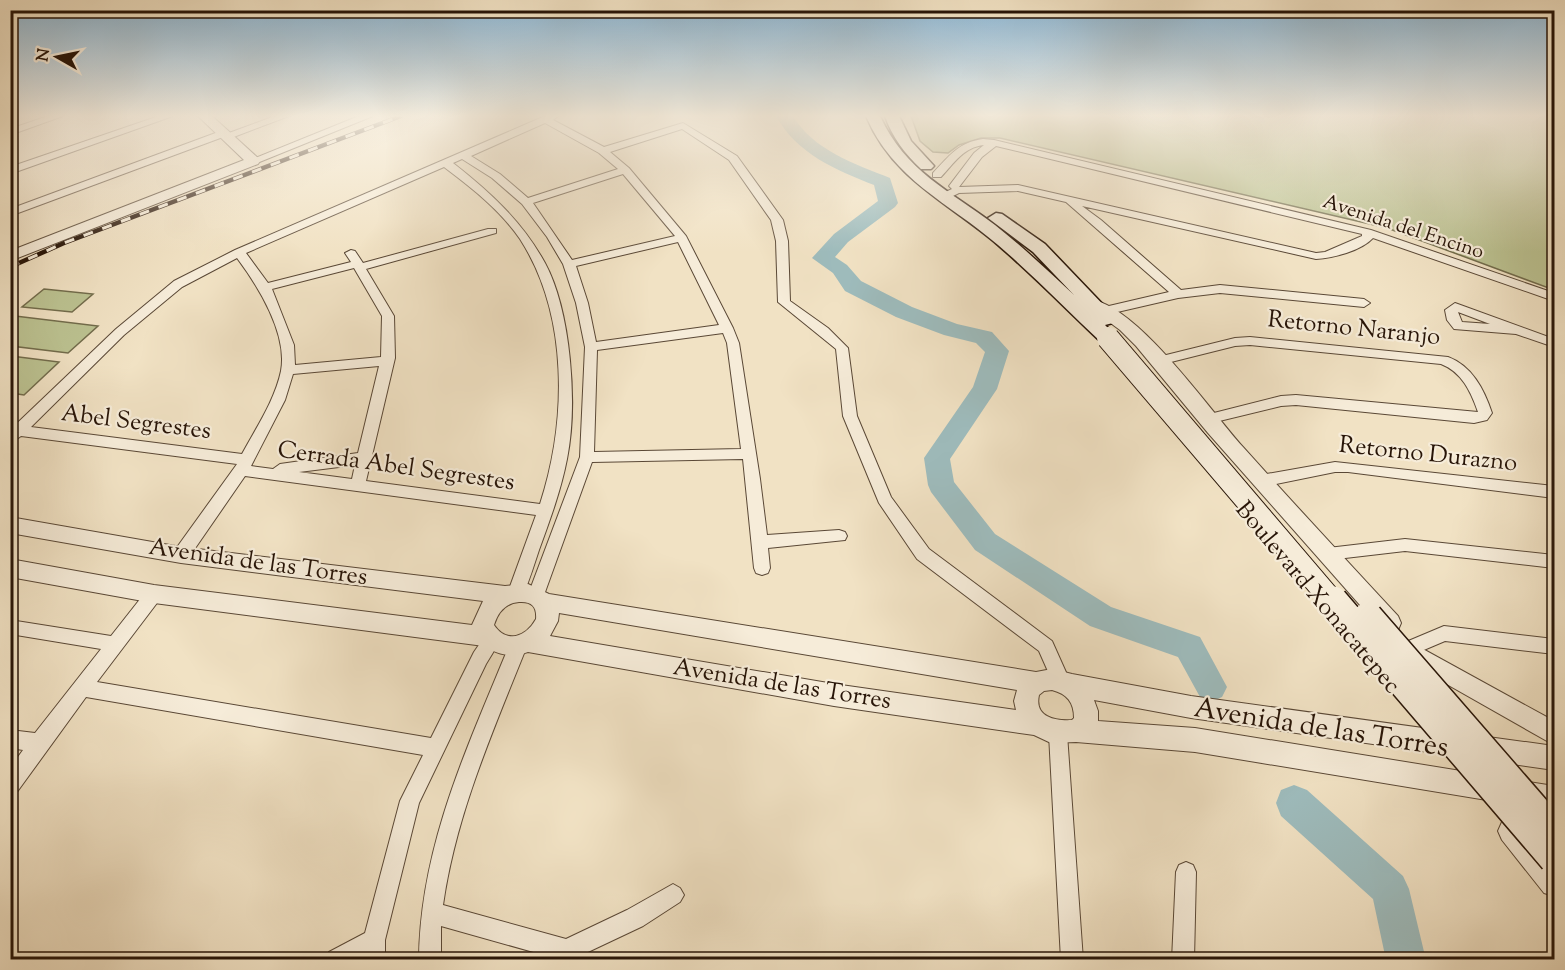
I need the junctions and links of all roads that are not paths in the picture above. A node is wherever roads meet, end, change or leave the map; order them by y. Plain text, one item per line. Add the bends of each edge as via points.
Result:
1 (38, 161) edge
2 (153, 161) edge
3 (253, 161) edge
4 (453, 161) edge
5 (472, 161) edge
6 (615, 161) edge
7 (735, 161) edge
8 (905, 161) edge
9 (921, 161) edge
10 (948, 161) edge
11 (973, 161) edge
12 (1071, 161) edge
13 (447, 164) junction
14 (625, 170) junction
15 (10, 171) edge
16 (937, 175) junction
17 (952, 191) junction
18 (1068, 200) junction
19 (526, 202) junction
20 (1118, 210) junction
21 (10, 213) edge
22 (1097, 222) junction
23 (492, 231) dead end
24 (1367, 232) junction
25 (682, 238) junction
26 (239, 252) junction
27 (10, 257) edge
28 (356, 261) junction
29 (569, 264) junction
30 (265, 287) junction
31 (1178, 294) junction
32 (1554, 297) edge
33 (1364, 303) dead end
34 (1455, 307) dead end
35 (1095, 310) junction
36 (727, 328) junction
37 (1115, 337) junction
38 (1554, 343) edge
39 (591, 347) junction
40 (387, 361) junction
41 (1159, 361) junction
42 (288, 370) junction
43 (1207, 419) junction
44 (15, 435) edge
45 (1234, 450) junction
46 (749, 454) junction
47 (587, 457) junction
48 (364, 458) junction
49 (1200, 459) junction
50 (243, 465) junction
51 (259, 472) junction
52 (1261, 481) junction
53 (358, 484) junction
54 (1554, 492) edge
55 (544, 510) junction
56 (10, 525) edge
57 (839, 536) dead end
58 (759, 542) junction
59 (1328, 554) junction
60 (181, 555) junction
61 (1554, 562) edge
62 (10, 568) edge
63 (762, 568) dead end
64 (154, 594) junction
65 (526, 596) junction
66 (10, 627) edge
67 (489, 639) junction
68 (115, 644) junction
69 (523, 644) junction
70 (1554, 647) edge
71 (1416, 652) junction
72 (1438, 677) junction
73 (1035, 682) junction
74 (1066, 682) junction
75 (82, 688) junction
76 (1397, 692) junction
77 (1191, 707) junction
78 (1036, 724) junction
79 (1067, 732) junction
80 (1554, 734) edge
81 (10, 739) edge
82 (1195, 740) junction
83 (1439, 742) junction
84 (39, 743) junction
85 (436, 748) junction
86 (1504, 752) junction
87 (1554, 758) edge
88 (1473, 784) junction
89 (10, 785) edge
90 (1551, 802) edge
91 (1554, 831) edge
92 (1545, 860) edge
93 (1186, 872) dead end
94 (1554, 883) edge
95 (673, 895) dead end
96 (431, 913) junction
97 (374, 950) edge
98 (555, 954) edge
99 (337, 960) edge
100 (430, 960) edge
101 (1072, 960) edge
102 (1184, 960) edge

1 - 15 street
2 - 21 street
3 - 27 street
4 - 13 street
5 - 19 street
6 - 14 street
7 - 74 street via 777,220 782,241 784,302 842,348 850,416 884,499 923,554 1046,646
8 - 17 main road, Boulevard Xonacatepec
9 - 16 main road, Boulevard Xonacatepec
10 - 16 street, Avenida del Encino
11 - 17 street
12 - 24 street, Avenida del Encino
13 - 26 street
13 - 55 street via 477,185 515,224 543,270 556,302 565,370 563,433 558,467
14 - 19 street
14 - 25 street
16 - 17 main road, Boulevard Xonacatepec
17 - 18 street via 1018,189
17 - 35 main road, Boulevard Xonacatepec via 1003,240
18 - 20 street
18 - 22 street
19 - 29 street
20 - 22 street
20 - 24 street via 1316,256 1364,241
22 - 31 street
23 - 28 street
24 - 32 street, Avenida del Encino
25 - 29 street
25 - 36 street
26 - 30 street
26 - 44 street via 177,284 120,332
28 - 30 street
28 - 40 street via 388,316
29 - 39 street
30 - 42 street via 288,345
31 - 33 street via 1220,289
31 - 35 street
34 - 38 street via 1451,310 1458,326 1515,330
35 - 37 main road, Boulevard Xonacatepec
35 - 41 street, Boulevard Xonacatepec
35 - 49 street, Boulevard Xonacatepec via 1088,327
36 - 39 street
36 - 46 street via 733,343
37 - 91 main road, Boulevard Xonacatepec, bridge
37 - 92 main road, Boulevard Xonacatepec, bridge
39 - 47 street
40 - 42 street
40 - 48 street
41 - 43 street, Boulevard Xonacatepec
41 - 43 street, Retorno Naranjo via 1250,341 1443,360 1466,373 1485,413 1474,418 1296,400
42 - 50 street via 278,400
43 - 45 street, Boulevard Xonacatepec
44 - 50 street, Abel Segrestes
45 - 49 street
45 - 52 street, Boulevard Xonacatepec
46 - 47 street
46 - 58 street
47 - 65 street
48 - 51 street
48 - 53 street
49 - 76 street, Boulevard Xonacatepec
50 - 51 street, Cerrada Abel Segrestes
50 - 60 street
51 - 53 street, Cerrada Abel Segrestes
52 - 54 street, Retorno Durazno via 1348,467
52 - 59 street, Boulevard Xonacatepec
53 - 55 street, Cerrada Abel Segrestes
55 - 65 street
56 - 60 street, Avenida de las Torres
57 - 58 street
58 - 63 street
59 - 61 street via 1405,545
59 - 71 street, Boulevard Xonacatepec
60 - 65 street, Avenida de las Torres
62 - 64 street, Avenida de las Torres
64 - 67 street, Avenida de las Torres
64 - 68 street
65 - 67 street via 493,603 483,626
65 - 69 street via 549,612 540,634
65 - 73 street, Avenida de las Torres
66 - 68 street
67 - 69 street via 503,647
67 - 85 street
68 - 75 street
69 - 78 street, Avenida de las Torres
69 - 96 street via 459,794
70 - 71 street via 1444,633
71 - 72 street, Boulevard Xonacatepec
71 - 80 street
72 - 76 street via 1444,693 1437,704 1420,704
72 - 86 street, Boulevard Xonacatepec
73 - 74 street via 1049,678
73 - 78 street via 1027,690 1025,701
74 - 77 street, Avenida de las Torres
74 - 79 street via 1082,696 1087,709 1085,722
75 - 84 street
75 - 85 street
76 - 83 street, Boulevard Xonacatepec
77 - 82 street
77 - 83 street, Avenida de las Torres
78 - 79 street via 1044,730
79 - 82 street, Avenida de las Torres
79 - 101 street
81 - 84 street
82 - 88 street, Avenida de las Torres
83 - 86 street, Avenida de las Torres
83 - 88 street, Boulevard Xonacatepec
84 - 89 street
85 - 97 street via 411,801
86 - 87 street, Avenida de las Torres
86 - 90 street, Boulevard Xonacatepec
88 - 90 street, Avenida de las Torres
88 - 92 street, Boulevard Xonacatepec
91 - 92 street via 1534,838 1533,851
92 - 94 street, Boulevard Xonacatepec
93 - 102 street
95 - 98 street via 635,918
96 - 98 street
96 - 100 street
97 - 99 street

